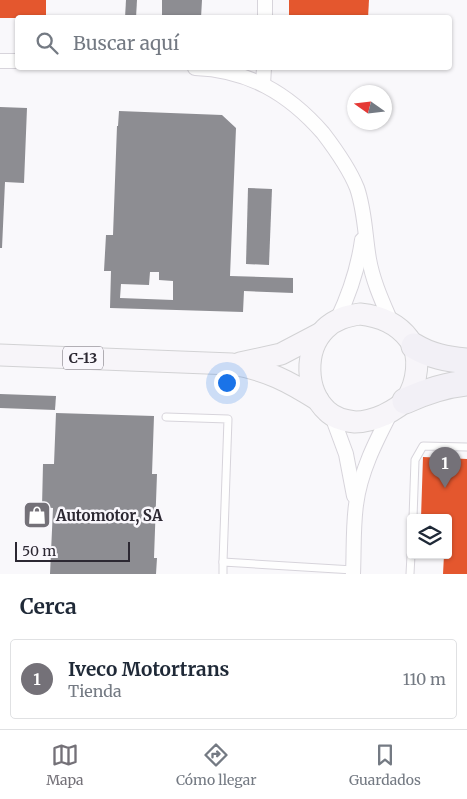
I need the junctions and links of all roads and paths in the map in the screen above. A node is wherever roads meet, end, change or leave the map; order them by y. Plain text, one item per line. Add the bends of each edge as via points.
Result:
1 (265, 0) edge
2 (265, 15) edge
3 (0, 61) edge
4 (15, 62) edge
5 (210, 70) edge
6 (264, 70) edge
7 (263, 84) junction
8 (364, 220) junction
9 (392, 324) junction
10 (329, 327) junction
11 (414, 346) junction
12 (0, 356) edge
13 (467, 360) edge
14 (232, 364) junction
15 (467, 383) edge
16 (318, 400) junction
17 (398, 406) junction
18 (332, 416) junction
19 (166, 417) dead end
20 (467, 447) edge
21 (356, 504) junction
22 (413, 514) edge
23 (411, 559) edge
24 (223, 562) junction
25 (353, 572) edge
26 (223, 574) edge
27 (410, 574) edge

1 - 2 street
3 - 4 street
5 - 7 street via 232,73
6 - 7 street
7 - 8 street via 292,102 329,141 357,188
8 - 9 street via 376,287
8 - 10 street via 355,274 345,303
9 - 10 main road, C-13 via 382,318 360,314 348,316
9 - 11 main road, C-13
10 - 14 main road, C-13 via 281,354
10 - 16 main road, C-13 via 311,355 312,385
11 - 13 highway via 447,359
11 - 17 main road via 416,376 412,390
12 - 14 main road, C-13
14 - 16 main road, C-13 via 274,375
15 - 17 highway via 424,392
16 - 18 main road, C-13
17 - 18 main road via 367,421 355,422
17 - 21 street via 378,437
18 - 21 street via 350,467
19 - 24 lane via 228,419
20 - 22 lane via 423,446 415,460
21 - 25 street
23 - 27 lane
24 - 25 lane
24 - 26 lane

